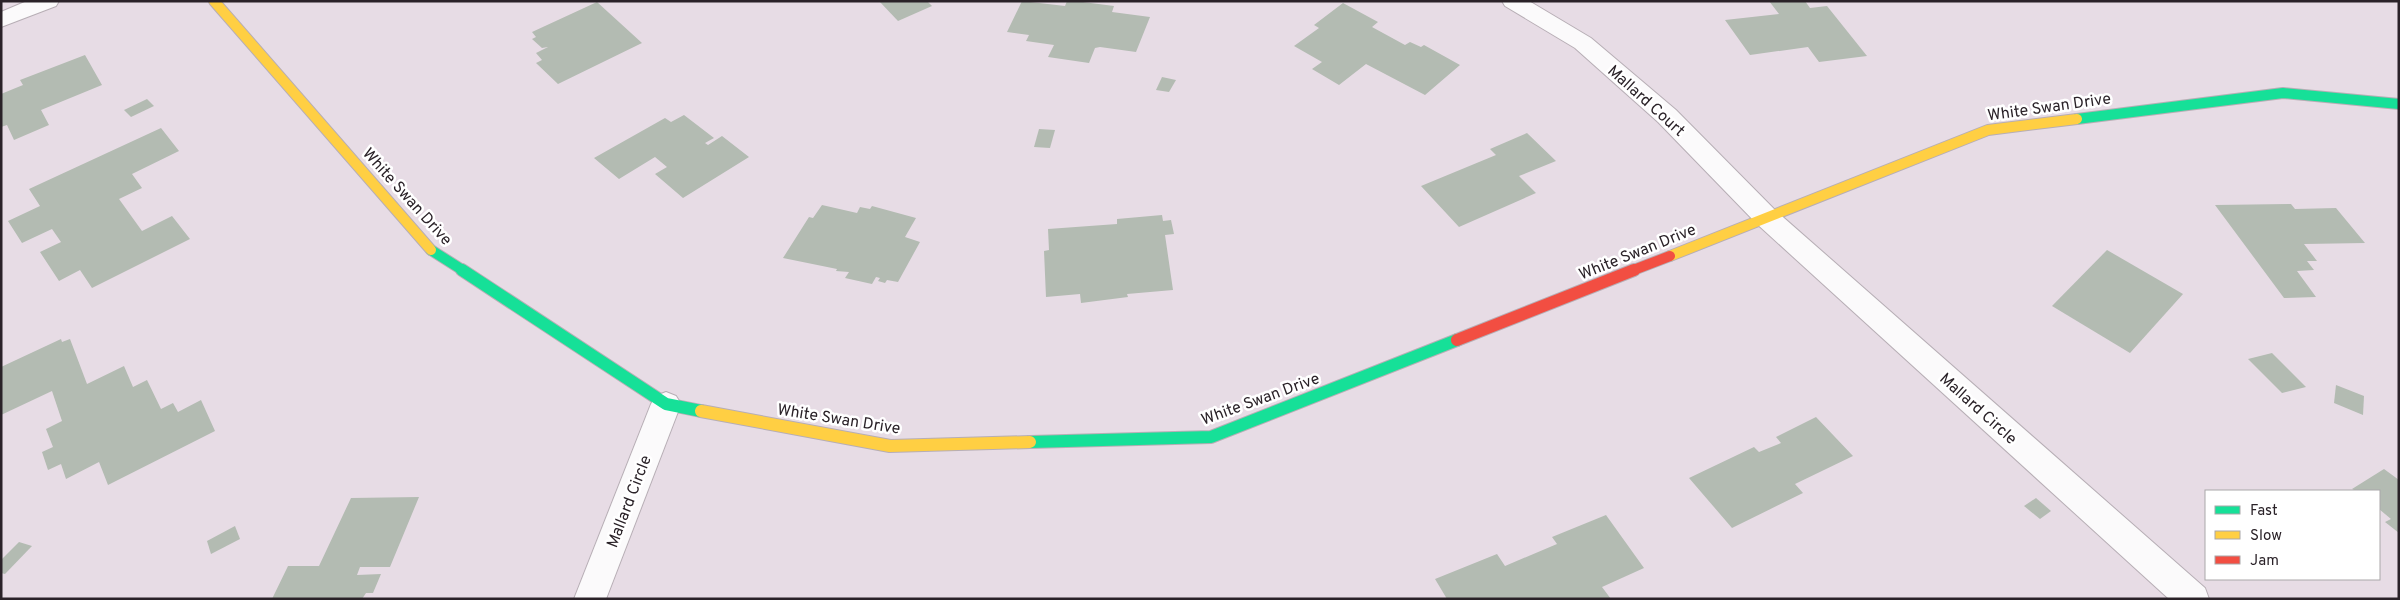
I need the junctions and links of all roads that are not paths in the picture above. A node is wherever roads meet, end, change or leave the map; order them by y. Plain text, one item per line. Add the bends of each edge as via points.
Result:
1 (48, 1) edge
2 (214, 1) edge
3 (1513, 1) edge
4 (1, 20) edge
5 (2399, 104) edge
6 (1766, 217) junction
7 (666, 404) junction
8 (590, 599) edge
9 (2193, 599) edge

1 - 4 street
2 - 7 street, White Swan Drive via 434,254
3 - 6 street, Mallard Court via 1583,43 1667,116
5 - 6 street, White Swan Drive via 2283,93 1988,130
6 - 7 street, White Swan Drive via 1211,437 890,446
6 - 9 street, Mallard Circle
7 - 8 street, Mallard Circle

